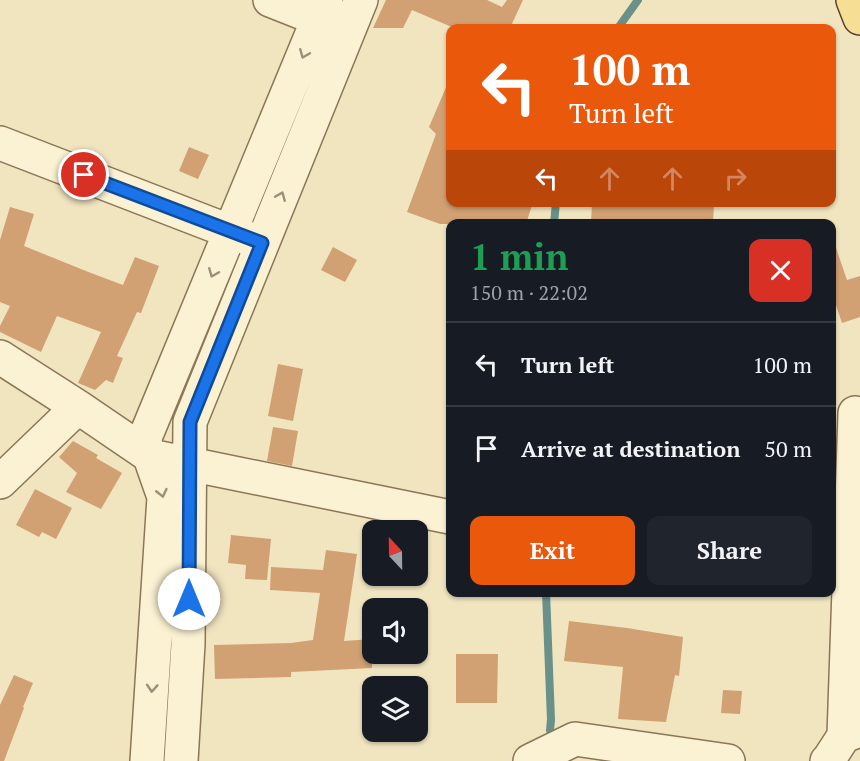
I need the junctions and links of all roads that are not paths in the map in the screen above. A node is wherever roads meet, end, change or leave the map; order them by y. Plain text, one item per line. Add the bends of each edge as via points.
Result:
1 (270, 0) edge
2 (361, 0) edge
3 (853, 0) edge
4 (322, 10) edge
5 (860, 18) edge
6 (348, 31) junction
7 (0, 143) edge
8 (231, 231) junction
9 (262, 243) junction
10 (0, 357) edge
11 (78, 407) junction
12 (849, 412) edge
13 (150, 456) junction
14 (189, 464) junction
15 (0, 482) edge
16 (446, 516) edge
17 (838, 749) edge
18 (147, 761) edge
19 (181, 761) edge
20 (530, 761) edge
21 (728, 761) edge

1 - 4 street
2 - 6 street
3 - 5 main road
4 - 6 street
4 -> 8 street
9 -> 6 street
7 - 8 street
8 - 9 street
8 -> 13 street via 144,440
9 - 14 street via 190,422
10 - 11 street
11 - 13 street
11 - 15 street
12 - 17 street
13 - 14 street
13 -> 18 street via 164,497
14 - 16 street
14 - 19 street via 188,644
20 - 21 street via 575,739

